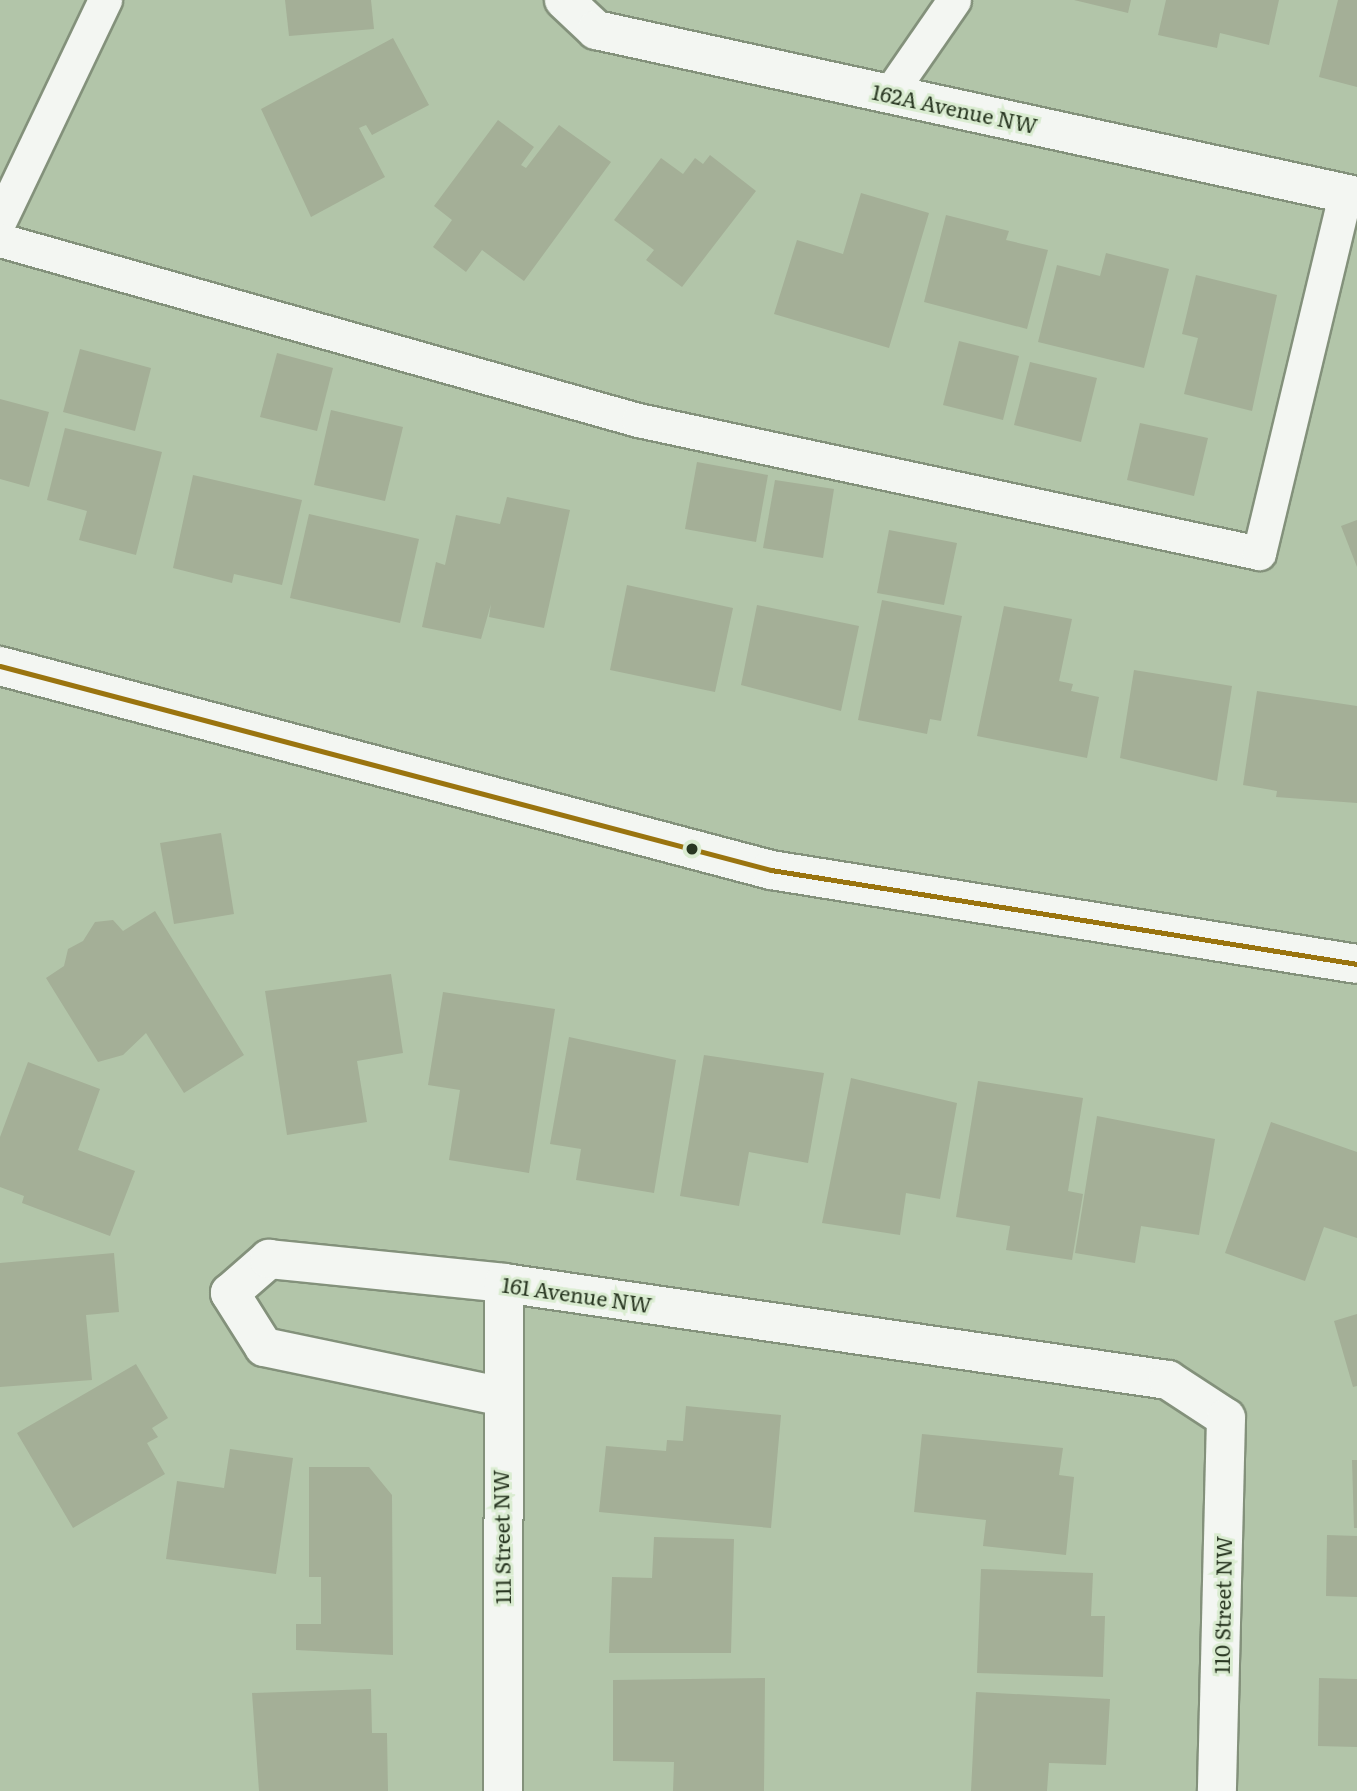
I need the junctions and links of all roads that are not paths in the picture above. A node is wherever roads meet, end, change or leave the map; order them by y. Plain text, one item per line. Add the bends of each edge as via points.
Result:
1 (105, 0) edge
2 (564, 0) edge
3 (954, 0) edge
4 (889, 94) junction
5 (1351, 195) edge
6 (0, 220) edge
7 (0, 240) edge
8 (0, 666) edge
9 (1357, 964) edge
10 (503, 1283) junction
11 (499, 1396) junction
12 (1226, 1418) joint
13 (503, 1791) edge
14 (1217, 1791) edge

1 - 6 lane
2 - 4 street, 162A Avenue NW via 596,30
3 - 4 lane
4 - 5 street, 162A Avenue NW
5 - 7 lane via 1259,553 638,419
8 - 9 street via 771,870
10 - 11 street, 111 Street NW
10 - 11 street, 161 Avenue NW via 269,1259 230,1293 264,1348
10 - 12 street, 161 Avenue NW via 1168,1380
11 - 13 street, 111 Street NW
12 - 14 street, 110 Street NW

